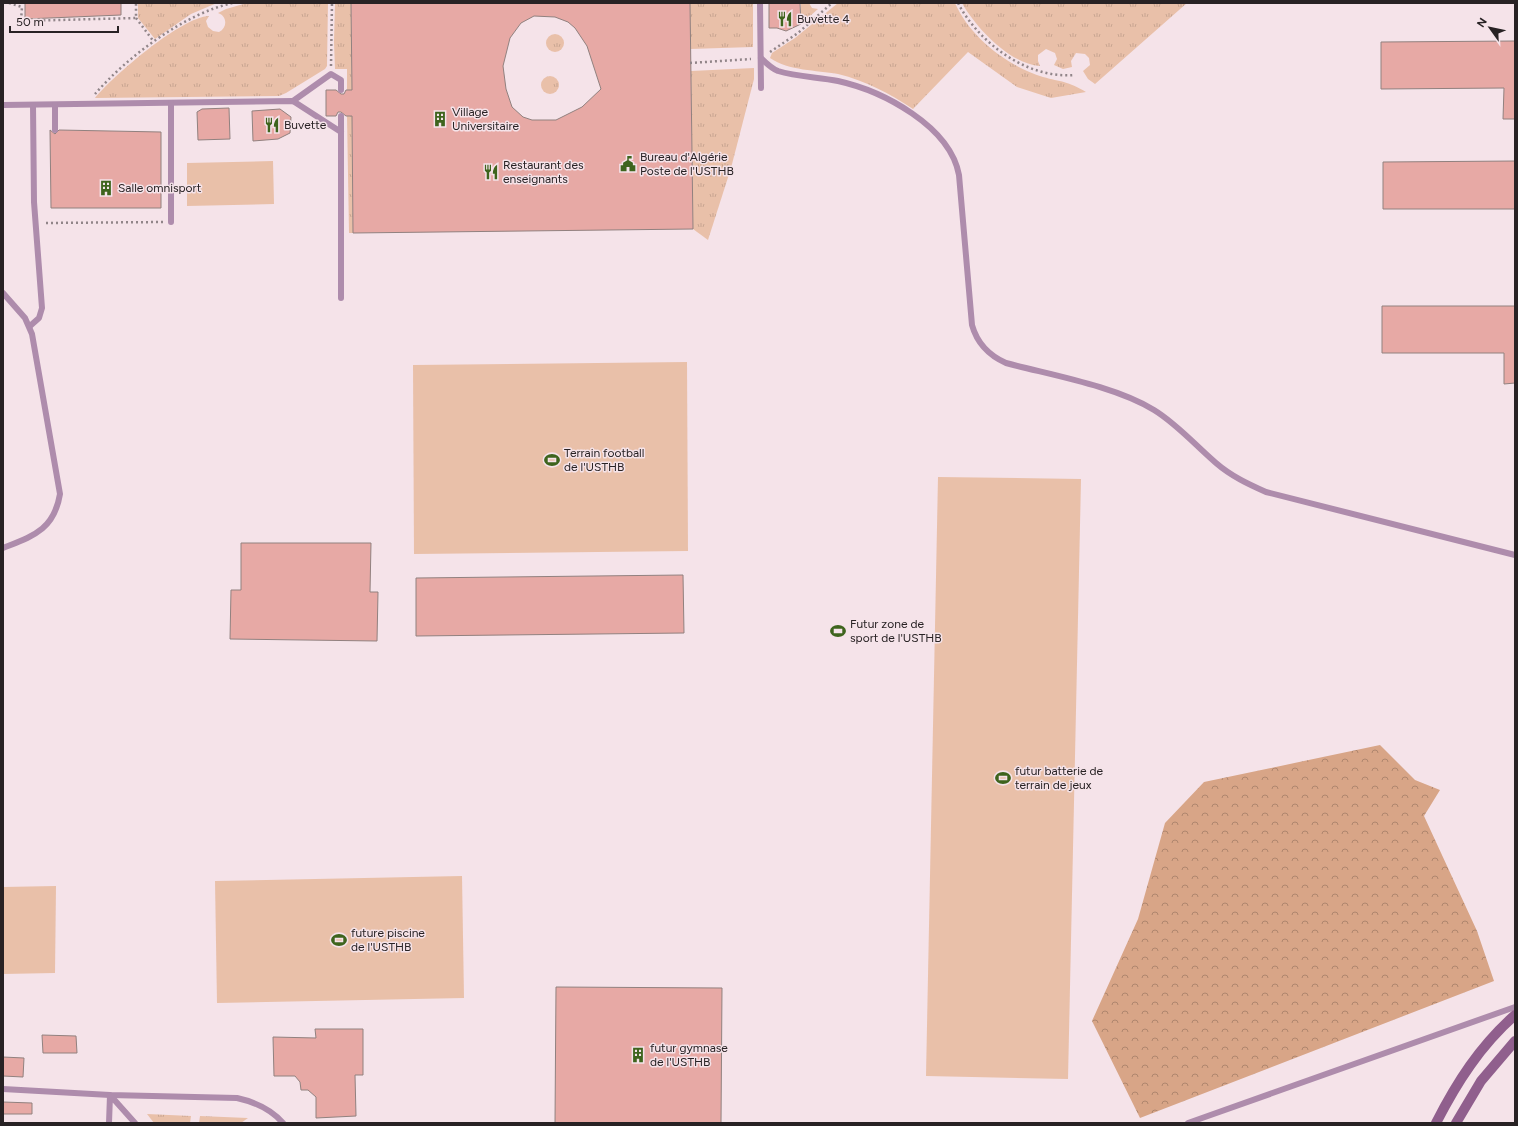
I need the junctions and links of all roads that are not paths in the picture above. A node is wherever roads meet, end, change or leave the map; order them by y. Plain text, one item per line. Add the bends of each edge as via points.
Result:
1 (760, 3) edge
2 (761, 58) junction
3 (761, 88) dead end
4 (341, 90) dead end
5 (293, 101) junction
6 (171, 103) junction
7 (33, 105) junction
8 (55, 105) junction
9 (3, 106) edge
10 (341, 116) dead end
11 (55, 130) dead end
12 (341, 132) junction
13 (171, 222) road end
14 (3, 293) edge
15 (341, 298) dead end
16 (30, 326) junction
17 (3, 548) edge
18 (1515, 555) edge
19 (1515, 1007) edge
20 (1515, 1015) edge
21 (1515, 1041) edge
22 (3, 1089) edge
23 (110, 1095) junction
24 (109, 1123) edge
25 (135, 1123) edge
26 (283, 1123) edge
27 (1188, 1123) edge
28 (1436, 1123) edge
29 (1456, 1123) edge

1 - 2 lane
2 - 3 lane
2 - 18 lane via 779,71 838,81 883,96 910,112 946,145 954,158 959,175 972,325 978,341 997,360 1119,393 1138,401 1178,427 1226,470 1266,492
4 - 5 lane via 341,80 331,74
5 - 6 lane
5 - 12 lane
6 - 8 lane
6 - 13 lane
7 - 8 lane
7 - 9 lane
7 - 16 lane via 35,224 42,308 39,318
8 - 11 lane
10 - 12 lane
12 - 15 lane
14 - 16 lane
16 - 17 lane via 60,494 56,513 44,528
19 - 27 lane
20 - 28 main road via 1469,1066
21 - 29 main road via 1481,1081
22 - 23 lane
23 - 24 lane
23 - 25 lane
23 - 26 lane via 237,1098 264,1107

